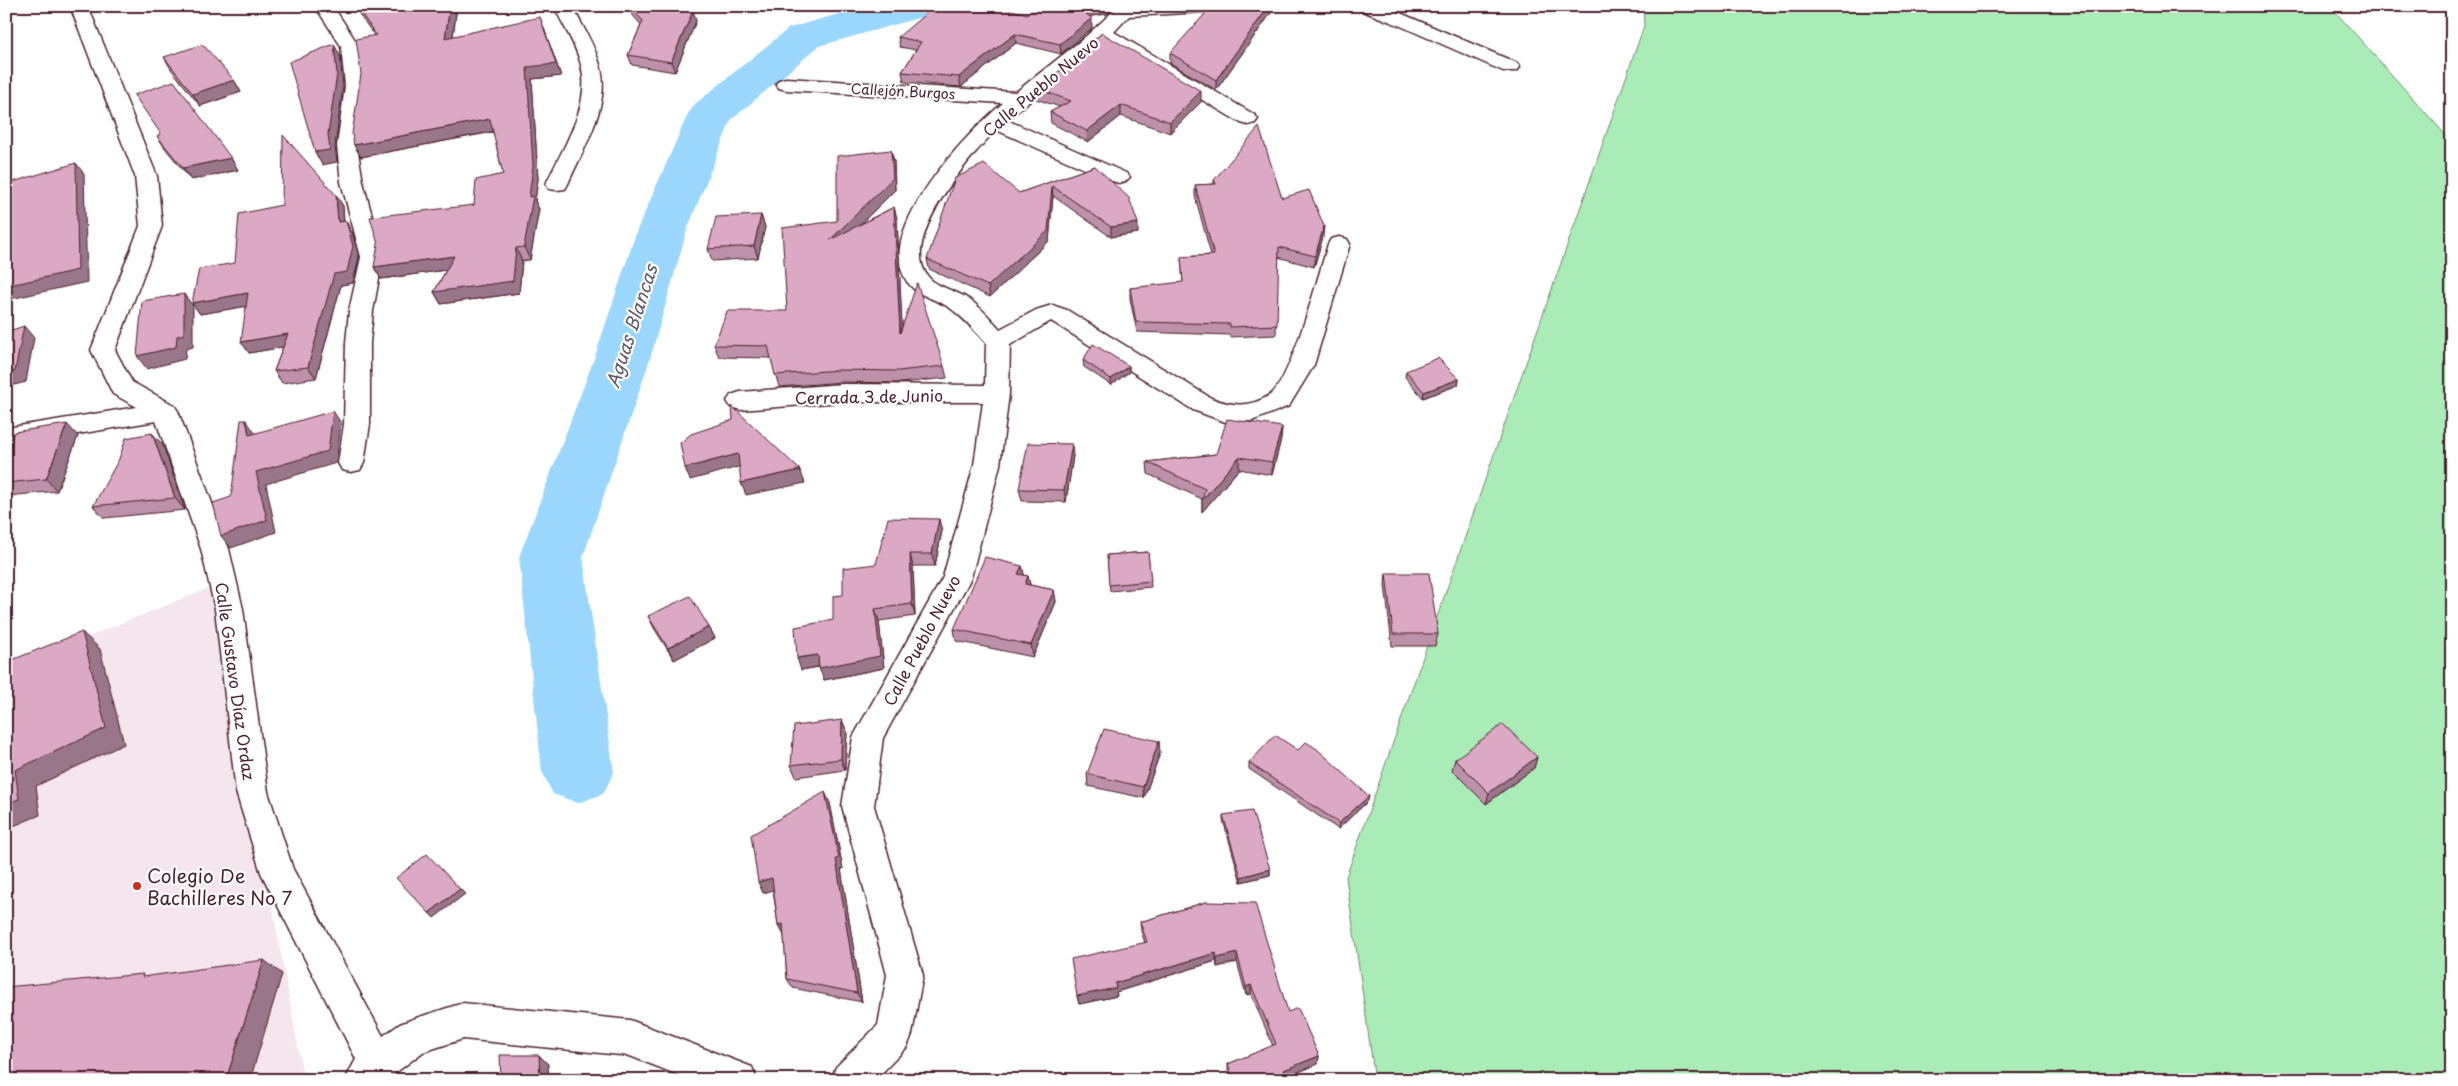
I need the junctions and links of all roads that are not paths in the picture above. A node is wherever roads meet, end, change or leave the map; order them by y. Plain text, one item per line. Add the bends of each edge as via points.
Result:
1 (79, 6) edge
2 (324, 6) edge
3 (562, 6) edge
4 (1225, 6) edge
5 (1366, 6) edge
6 (1127, 9) edge
7 (1103, 33) junction
8 (1510, 67) dead end
9 (786, 84) dead end
10 (1021, 98) junction
11 (1248, 119) dead end
12 (994, 122) junction
13 (1119, 177) dead end
14 (558, 184) dead end
15 (1339, 244) dead end
16 (998, 341) junction
17 (997, 394) junction
18 (740, 400) dead end
19 (165, 412) junction
20 (6, 437) edge
21 (351, 463) dead end
22 (370, 1071) edge
23 (739, 1080) edge
24 (849, 1080) edge

1 - 19 street via 146,176 150,226 103,350 122,388
2 - 21 street via 350,46 355,86 347,146 352,182 372,257 358,344 357,424
3 - 14 street via 589,59 594,86 587,114
4 - 6 street
5 - 8 street via 1403,18 1462,48
6 - 7 street, Calle Pueblo Nuevo
7 - 10 street, Calle Pueblo Nuevo
7 - 11 street
9 - 10 street, Callejón Burgos
10 - 12 street, Calle Pueblo Nuevo
12 - 13 street
12 - 16 street, Calle Pueblo Nuevo via 961,155 936,188 915,229 910,256 914,275 926,287 957,302
15 - 16 street via 1302,364 1280,400 1252,412 1228,414 1202,404 1052,313
16 - 17 street, Calle Pueblo Nuevo
17 - 18 street, Cerrada 3 de Junio via 842,394
17 - 24 street, Calle Pueblo Nuevo via 987,465 957,578 868,737 858,806 905,975 894,1034
19 - 20 street
19 - 22 street, Calle Gustavo Díaz Ordaz via 215,549 229,609 252,792 278,873
22 - 23 street via 413,1037 463,1021 630,1038

